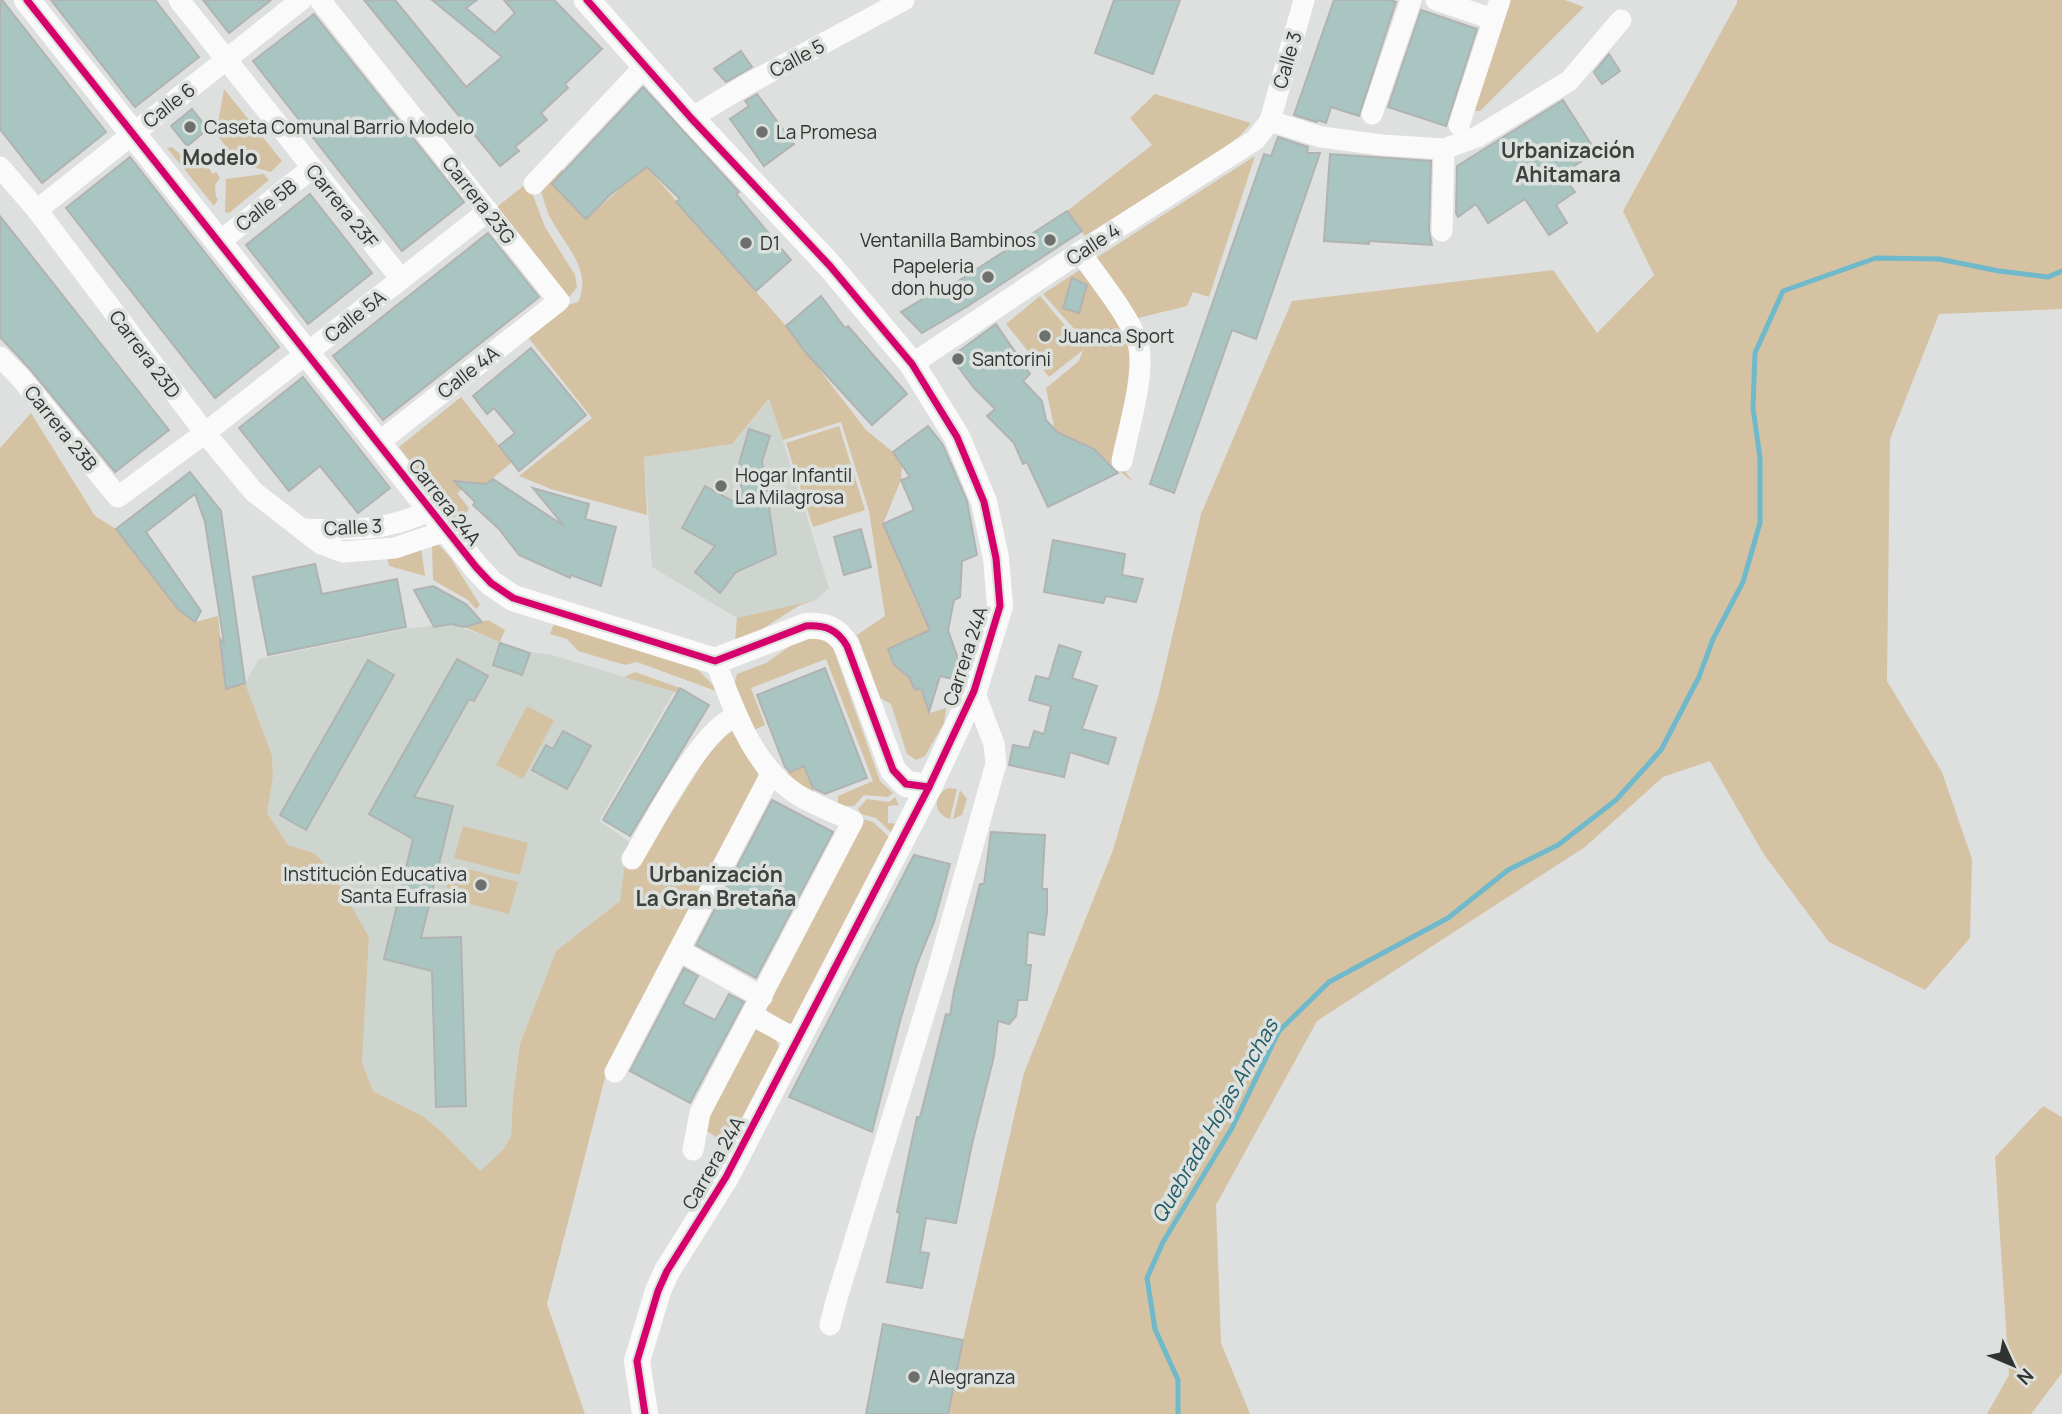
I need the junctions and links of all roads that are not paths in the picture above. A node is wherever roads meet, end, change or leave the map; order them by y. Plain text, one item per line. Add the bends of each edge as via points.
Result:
1 (27, 0) edge
2 (179, 0) edge
3 (301, 0) edge
4 (320, 0) edge
5 (904, 0) edge
6 (1304, 0) edge
7 (1411, 0) edge
8 (1436, 0) edge
9 (590, 1) edge
10 (1497, 9) edge
11 (1621, 20) dead end
12 (226, 60) junction
13 (645, 66) junction
14 (1372, 114) dead end
15 (691, 118) junction
16 (1270, 121) junction
17 (1459, 125) dead end
18 (133, 133) junction
19 (1444, 149) junction
20 (0, 167) edge
21 (312, 168) junction
22 (534, 184) dead end
23 (37, 210) junction
24 (488, 211) junction
25 (1442, 230) dead end
26 (219, 242) junction
27 (1080, 252) junction
28 (401, 279) junction
29 (559, 301) joint
30 (308, 353) junction
31 (0, 357) edge
32 (912, 364) junction
33 (205, 433) junction
34 (378, 443) junction
35 (1122, 461) dead end
36 (121, 496) joint
37 (431, 510) junction
38 (302, 529) junction
39 (448, 530) junction
40 (715, 661) junction
41 (974, 691) junction
42 (737, 716) junction
43 (771, 774) junction
44 (929, 787) junction
45 (632, 859) dead end
46 (680, 951) junction
47 (757, 1006) junction
48 (797, 1040) junction
49 (615, 1072) dead end
50 (693, 1150) dead end
51 (830, 1325) dead end
52 (645, 1414) edge

1 - 18 street, Carrera 24A
2 - 12 street, Carrera 23F
3 - 12 street, Calle 6
4 - 24 street, Carrera 23G
5 - 15 street, Calle 5
6 - 16 street, Calle 3
7 - 14 street
8 - 10 street
9 - 13 street, Carrera 24A
10 - 17 street
11 - 19 street via 1569,81 1477,137
12 - 18 street, Calle 6
12 - 21 street, Carrera 23F
13 - 15 street, Carrera 24A
13 - 22 street
15 - 32 street, Carrera 24A via 830,266
16 - 19 street via 1321,137
16 - 27 street, Calle 4 via 1255,140
18 - 23 street, Calle 6
18 - 26 street, Carrera 24A
19 - 25 street
20 - 23 street, Carrera 23D
21 - 26 street, Calle 5B
21 - 28 street, Carrera 23F
23 - 33 street, Carrera 23D
24 - 28 street, Calle 5A
24 - 29 street, Carrera 23G
26 - 30 street, Carrera 24A
27 - 32 street, Calle 4
27 - 35 street via 1138,344 1141,368
28 - 30 street, Calle 5A
29 - 34 street, Calle 4A
30 - 33 street, Calle 5A
30 - 34 street, Carrera 24A
31 - 36 street, Carrera 23B via 115,495
32 - 41 street, Carrera 24A via 957,437 984,502 996,558 1000,606
33 - 36 street, Calle 5A
33 - 38 street, Carrera 23D via 254,492
34 - 37 street, Carrera 24A
37 - 38 street, Calle 3 via 386,527
37 - 39 street, Carrera 24A
38 - 39 street, Calle 3 via 321,544 343,552 395,548
39 - 40 street, Carrera 24A via 475,567 513,598
40 - 42 street
40 - 44 street via 806,626 822,625 840,634 893,770 906,784
41 - 44 street, Carrera 24A
41 - 51 street, Carrera 24A via 994,744 996,764
42 - 43 street via 755,754
42 - 45 street via 726,720 701,744
43 - 46 street
43 - 47 street via 811,803 853,821
44 - 48 street, Carrera 24A
46 - 47 street
46 - 49 street
47 - 48 street
47 - 50 street via 700,1113
48 - 52 street, Carrera 24A via 726,1177 658,1291 637,1361

